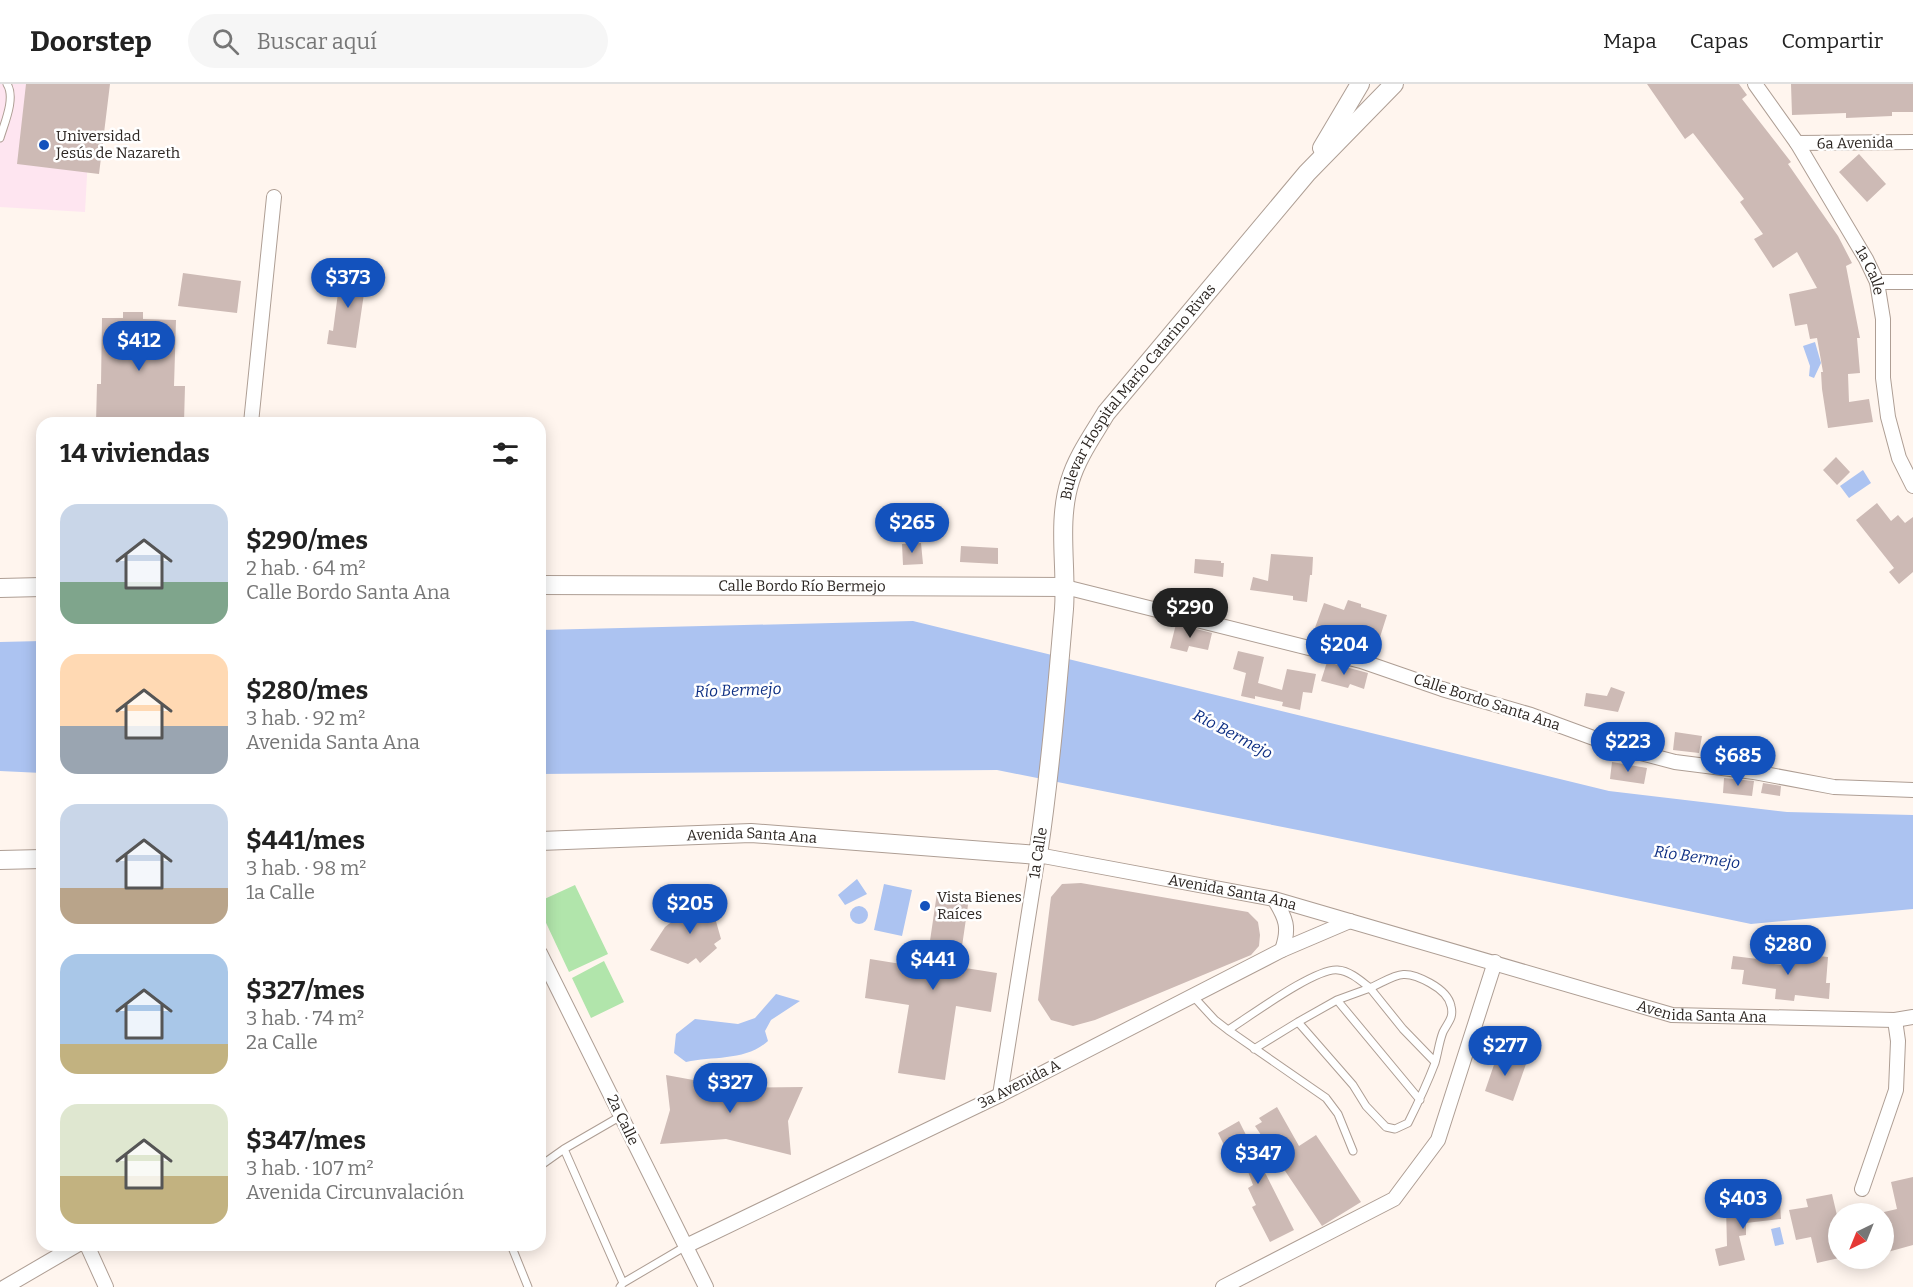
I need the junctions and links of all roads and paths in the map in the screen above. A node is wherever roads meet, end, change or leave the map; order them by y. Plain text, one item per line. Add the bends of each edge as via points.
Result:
1 (7, 84) edge
2 (1360, 84) edge
3 (1394, 84) edge
4 (1755, 84) edge
5 (0, 138) edge
6 (1913, 142) edge
7 (1797, 143) junction
8 (1307, 172) junction
9 (274, 197) dead end
10 (1877, 282) junction
11 (1913, 282) edge
12 (252, 417) edge
13 (1913, 486) edge
14 (546, 585) edge
15 (1065, 586) junction
16 (36, 587) edge
17 (0, 588) edge
18 (1060, 646) joint
19 (1913, 790) edge
20 (546, 842) edge
21 (1038, 855) junction
22 (36, 859) edge
23 (0, 860) edge
24 (1274, 899) junction
25 (1350, 921) junction
26 (1282, 950) junction
27 (1495, 962) junction
28 (546, 965) edge
29 (1370, 988) junction
30 (1192, 995) junction
31 (1337, 1000) junction
32 (1913, 1017) edge
33 (1895, 1020) junction
34 (1298, 1022) junction
35 (1228, 1030) junction
36 (1254, 1049) junction
37 (1435, 1062) junction
38 (1000, 1095) junction
39 (1420, 1100) junction
40 (621, 1116) junction
41 (564, 1149) junction
42 (1353, 1151) dead end
43 (546, 1162) edge
44 (1862, 1189) dead end
45 (686, 1246) junction
46 (67, 1251) edge
47 (90, 1251) edge
48 (513, 1251) edge
49 (622, 1285) edge
50 (5, 1287) edge
51 (106, 1287) edge
52 (528, 1287) edge
53 (706, 1287) edge
54 (1223, 1287) edge

1 - 5 lane via 10,99
2 - 8 main road, Bulevar Hospital Mario Catarino Rivas
3 - 8 main road, Bulevar Hospital Mario Catarino Rivas
4 - 7 street, 1a Calle
6 - 7 street, 6a Avenida
7 - 10 street, 1a Calle
8 - 15 main road, Bulevar Hospital Mario Catarino Rivas via 1106,413 1083,450 1070,482 1063,523
9 - 12 street
10 - 11 street
10 - 13 street, 1a Calle via 1888,417 1899,458
14 - 15 main road, Calle Bordo Río Bermejo
15 - 18 main road, Bulevar Hospital Mario Catarino Rivas
15 - 19 street, Calle Bordo Santa Ana via 1361,661 1618,747 1675,762 1834,787
16 - 17 main road
18 - 21 main road, 1a Calle
20 - 21 main road, Avenida Santa Ana via 751,833
21 - 24 street, Avenida Santa Ana
21 - 38 street, 1a Calle
22 - 23 main road
24 - 25 street, Avenida Santa Ana
24 - 26 street via 1285,915 1287,936
25 - 26 street, 3a Avenida A
25 - 27 street, Avenida Santa Ana
26 - 30 street, 3a Avenida A
27 - 33 street, Avenida Santa Ana via 1672,1015
27 - 54 street via 1438,1140 1394,1199
28 - 40 street, 2a Calle
29 - 31 lane
29 - 35 lane via 1337,969 1322,973
29 - 37 lane
29 - 37 lane via 1394,975 1407,973 1442,991 1451,1005 1452,1019 1443,1032
30 - 35 lane
30 - 38 street, 3a Avenida A
31 - 34 lane
31 - 39 lane
32 - 33 street, Avenida Santa Ana
33 - 44 street via 1896,1090
34 - 36 lane
34 - 39 lane via 1386,1127 1395,1129 1408,1123
35 - 36 lane
36 - 42 lane via 1326,1098 1338,1114
37 - 39 lane
38 - 45 street, 3a Avenida A
40 - 41 lane
40 - 45 street, 2a Calle
41 - 43 lane
41 - 49 lane
45 - 49 lane
45 - 53 street, 2a Calle
46 - 50 street
47 - 51 street
48 - 52 lane

